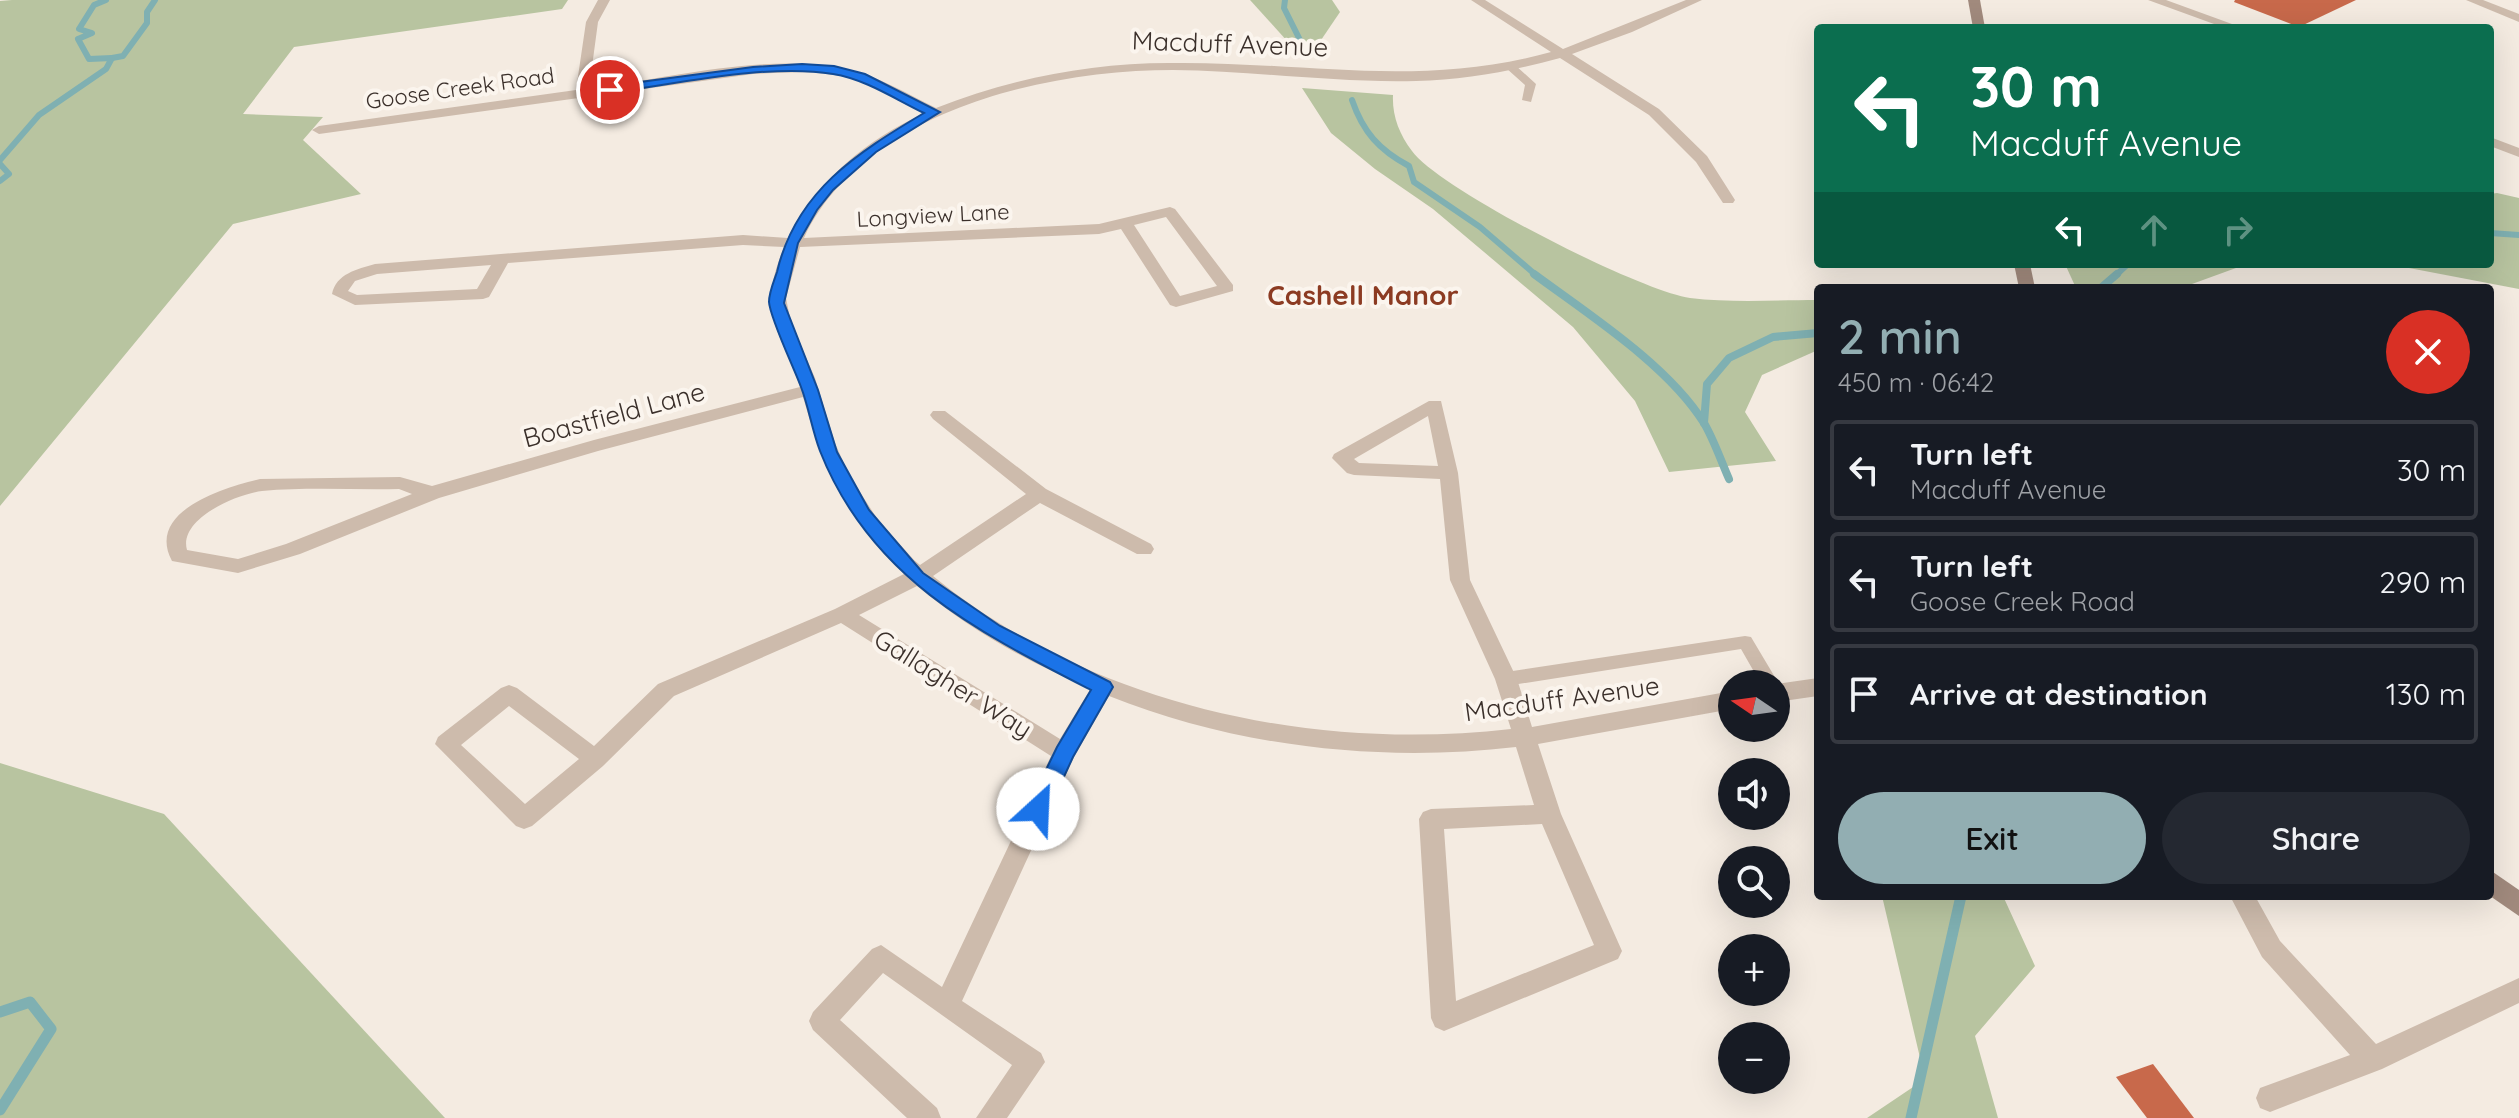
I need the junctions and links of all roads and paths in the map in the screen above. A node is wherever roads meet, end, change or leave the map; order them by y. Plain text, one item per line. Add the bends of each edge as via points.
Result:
1 (604, 0) edge
2 (1477, 0) edge
3 (1696, 0) edge
4 (1974, 0) edge
5 (2154, 0) edge
6 (2472, 0) edge
7 (2519, 18) edge
8 (1978, 24) edge
9 (2225, 24) edge
10 (1563, 55) junction
11 (1510, 66) junction
12 (582, 93) junction
13 (1527, 100) dead end
14 (933, 112) junction
15 (319, 130) dead end
16 (2494, 143) edge
17 (2519, 153) edge
18 (1728, 200) dead end
19 (1125, 223) junction
20 (791, 243) junction
21 (501, 261) junction
22 (810, 390) junction
23 (939, 415) dead end
24 (1449, 473) junction
25 (432, 493) junction
26 (1039, 494) junction
27 (1144, 549) dead end
28 (917, 577) junction
29 (842, 614) junction
30 (1762, 670) edge
31 (1506, 679) junction
32 (1103, 687) junction
33 (1814, 688) edge
34 (1790, 691) edge
35 (1718, 703) edge
36 (1526, 737) junction
37 (1064, 753) junction
38 (595, 759) junction
39 (1549, 814) junction
40 (2494, 884) edge
41 (2244, 900) edge
42 (2519, 905) edge
43 (2519, 990) edge
44 (947, 1006) junction
45 (2372, 1060) junction
46 (2270, 1098) dead end
47 (927, 1118) edge
48 (990, 1118) edge

1 - 12 street via 592,22
2 - 10 street
3 - 10 street, Macduff Avenue
4 - 8 street
5 - 9 street
6 - 7 street
10 - 11 street, Macduff Avenue
10 - 18 street via 1654,112 1702,159
11 - 13 lane via 1531,84
11 - 14 street, Macduff Avenue via 1421,77 1197,67 1110,69 1022,83
12 - 14 street, Goose Creek Road via 802,67 861,77
12 - 15 street, Goose Creek Road
14 - 20 street, Macduff Avenue via 849,167 811,209
16 - 17 street
19 - 19 street, Longview Lane via 1176,302 1227,288 1170,212
19 - 20 street, Longview Lane via 1099,229
20 - 21 street, Longview Lane via 743,240
20 - 22 street, Macduff Avenue via 777,303
21 - 21 street, Longview Lane via 483,294 355,300 340,294 343,284 365,271
22 - 25 street, Boastfield Lane
22 - 28 street, Macduff Avenue via 829,452 862,513
23 - 26 street
24 - 24 street via 1435,405 1341,458 1354,469
24 - 31 street via 1460,580
25 - 25 street, Boastfield Lane via 400,483 242,488 195,512 176,534 175,549 179,556 238,566
26 - 27 street
26 - 28 street, Gallagher Way
28 - 29 street, Gallagher Way
28 - 32 street, Macduff Avenue via 993,631
29 - 37 street, Gallagher Way
29 - 38 street, Gallagher Way via 666,690
30 - 31 lane via 1745,642
31 - 36 street
32 - 36 street, Macduff Avenue via 1232,723 1341,742 1455,743
32 - 37 street
33 - 34 street
35 - 36 street, Macduff Avenue
36 - 39 street
37 - 44 street
38 - 38 street, Gallagher Way via 524,819 446,744 509,694
39 - 39 street via 1431,819 1444,1018 1609,951
40 - 42 street
41 - 45 street via 2271,949
43 - 45 street
44 - 47 street via 881,957 822,1021
44 - 48 street via 1031,1062
45 - 46 street

